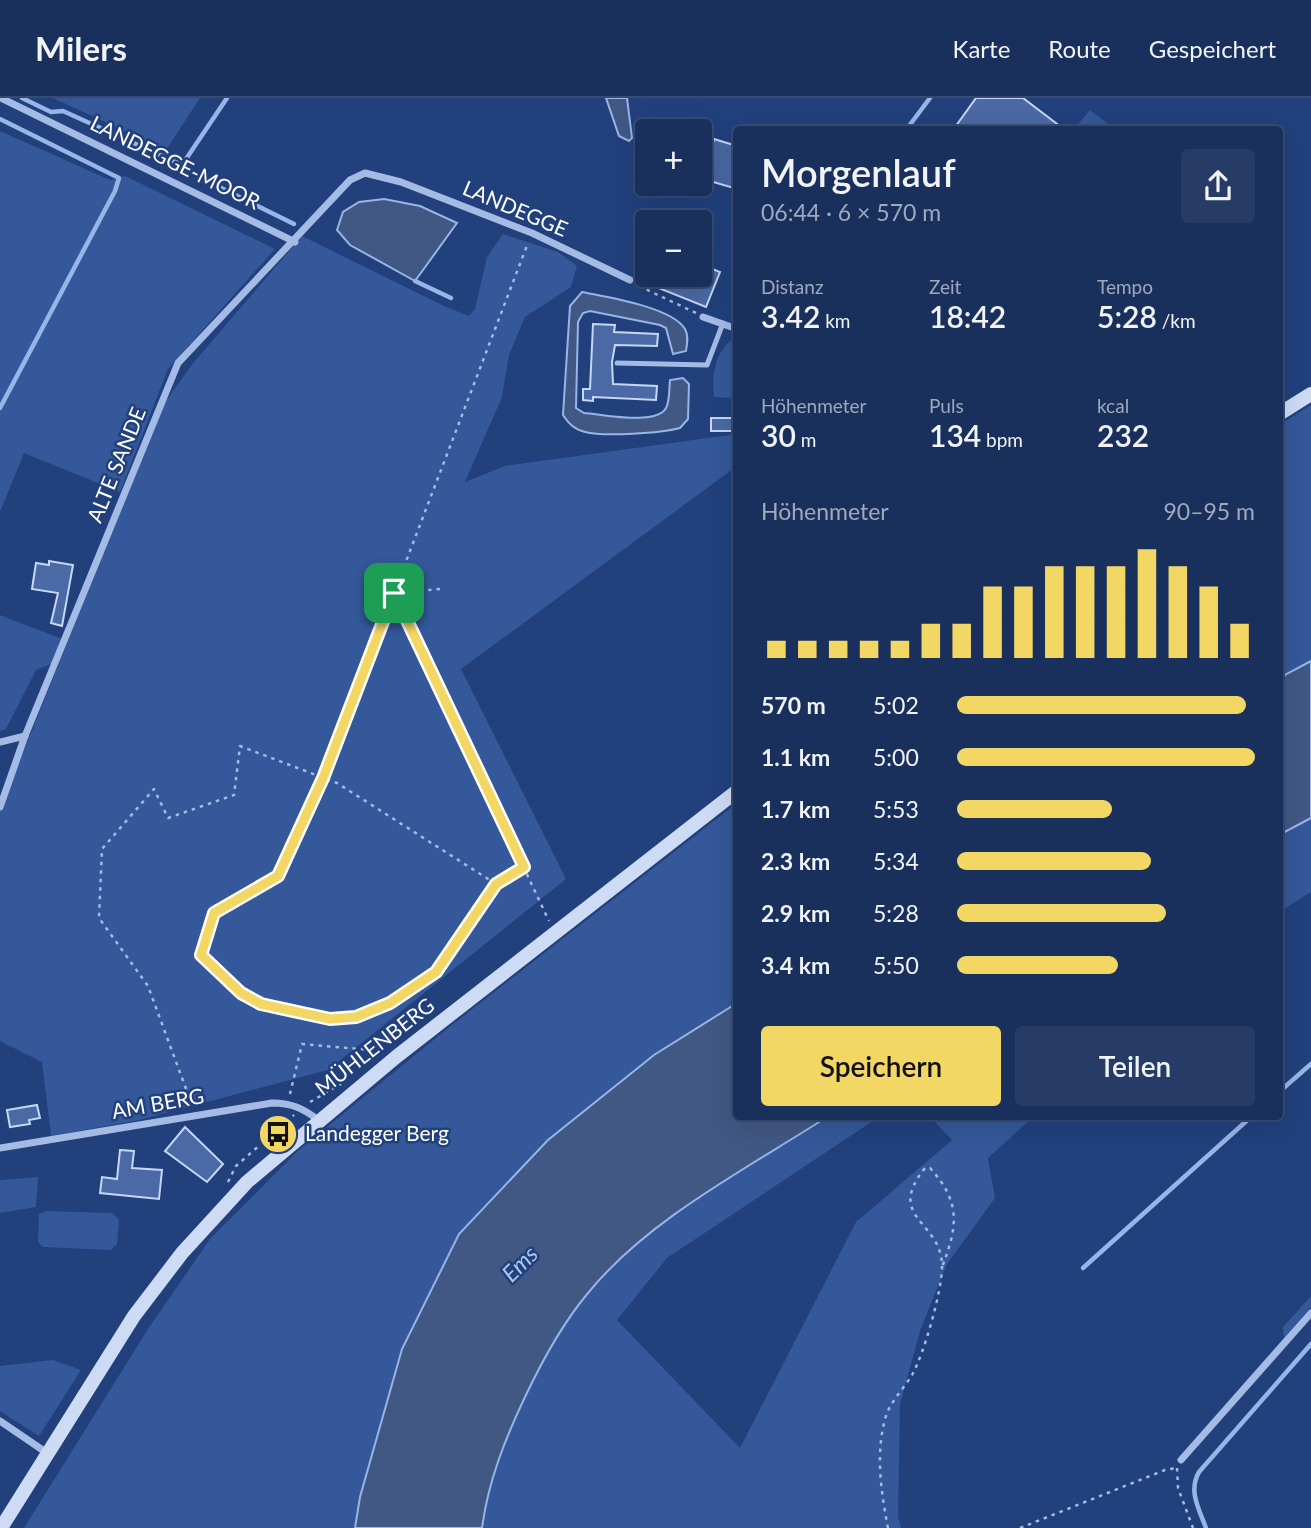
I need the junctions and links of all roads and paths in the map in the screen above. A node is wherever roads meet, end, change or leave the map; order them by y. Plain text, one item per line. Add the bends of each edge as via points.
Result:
1 (1, 98) edge
2 (532, 233) junction
3 (295, 242) junction
4 (630, 280) joint
5 (703, 317) joint
6 (723, 323) junction
7 (733, 327) edge
8 (617, 363) dead end
9 (1311, 394) edge
10 (1283, 412) edge
11 (440, 589) dead end
12 (394, 593) junction
13 (25, 736) junction
14 (0, 742) edge
15 (323, 778) junction
16 (733, 794) edge
17 (0, 807) edge
18 (524, 867) junction
19 (496, 884) junction
20 (551, 924) dead end
21 (396, 1057) junction
22 (293, 1087) dead end
23 (302, 1108) junction
24 (195, 1115) junction
25 (318, 1119) junction
26 (0, 1149) edge
27 (236, 1166) dead end
28 (942, 1267) junction
29 (1311, 1313) edge
30 (0, 1421) edge
31 (47, 1453) junction
32 (1181, 1460) joint
33 (1176, 1468) junction
34 (1, 1528) edge
35 (888, 1528) edge
36 (1020, 1528) edge
37 (1194, 1528) edge

1 - 3 street, LANDEGGE-MOOR
2 - 3 street, LANDEGGE via 401,182 365,173 350,180
2 - 4 street, LANDEGGE
2 - 12 path
3 - 13 street, ALTE SANDE via 178,363
4 - 5 path
5 - 6 street
6 - 7 street
6 - 8 lane via 707,365
9 - 10 main road
11 - 12 path
12 - 15 path
12 - 18 path
13 - 14 street
13 - 17 street, ALTE SANDE
15 - 19 path
15 - 19 path via 278,876 214,913 201,955 241,993 261,1004 330,1019 356,1017 390,1003 436,972
15 - 24 path via 240,746 234,795 168,818 154,789 102,849 99,918 148,986
16 - 21 main road, MÜHLENBERG
18 - 19 path
18 - 20 path
21 - 22 path via 386,1052 302,1044
21 - 25 main road, MÜHLENBERG
23 - 24 street, AM BERG via 286,1102
23 - 25 street, AM BERG
23 - 27 path
24 - 26 street, AM BERG
25 - 31 main road, MÜHLENBERG via 247,1182 181,1253 134,1316
28 - 28 path via 939,1250 908,1196 925,1168 944,1183 952,1198 955,1222
28 - 35 path via 923,1350 887,1412 881,1433 882,1495
29 - 32 street
30 - 31 street
31 - 34 main road, MÜHLENBERG
32 - 33 path
33 - 36 path
33 - 37 path via 1178,1488

